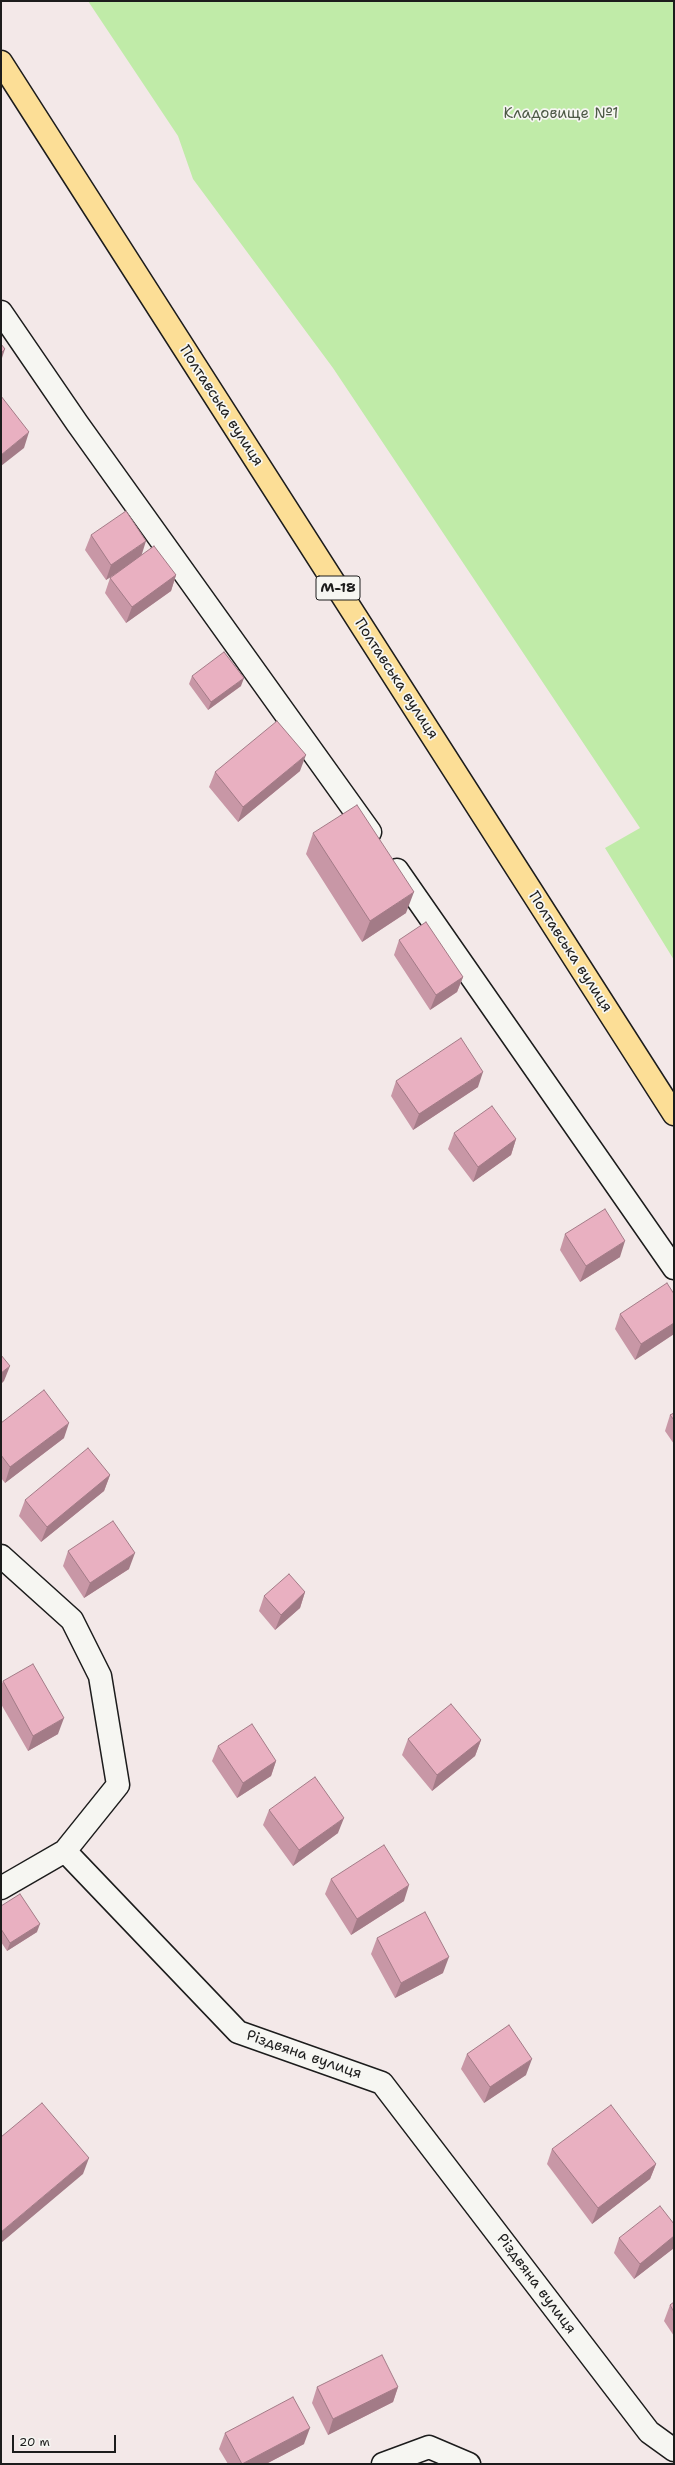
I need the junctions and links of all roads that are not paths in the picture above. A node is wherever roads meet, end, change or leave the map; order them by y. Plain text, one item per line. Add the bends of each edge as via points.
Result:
1 (1, 62) edge
2 (1, 312) edge
3 (674, 1114) edge
4 (674, 1268) edge
5 (1, 1556) edge
6 (65, 1851) junction
7 (1, 1888) edge
8 (674, 2450) edge
9 (383, 2464) edge
10 (469, 2464) edge

1 - 3 highway, Полтавська вулиця / М-18
2 - 4 street via 383,851
5 - 6 street via 72,1620 100,1676 118,1785
6 - 7 street
6 - 8 street, Різдвяна вулиця via 238,2032 382,2083 649,2432
9 - 10 street via 429,2447

